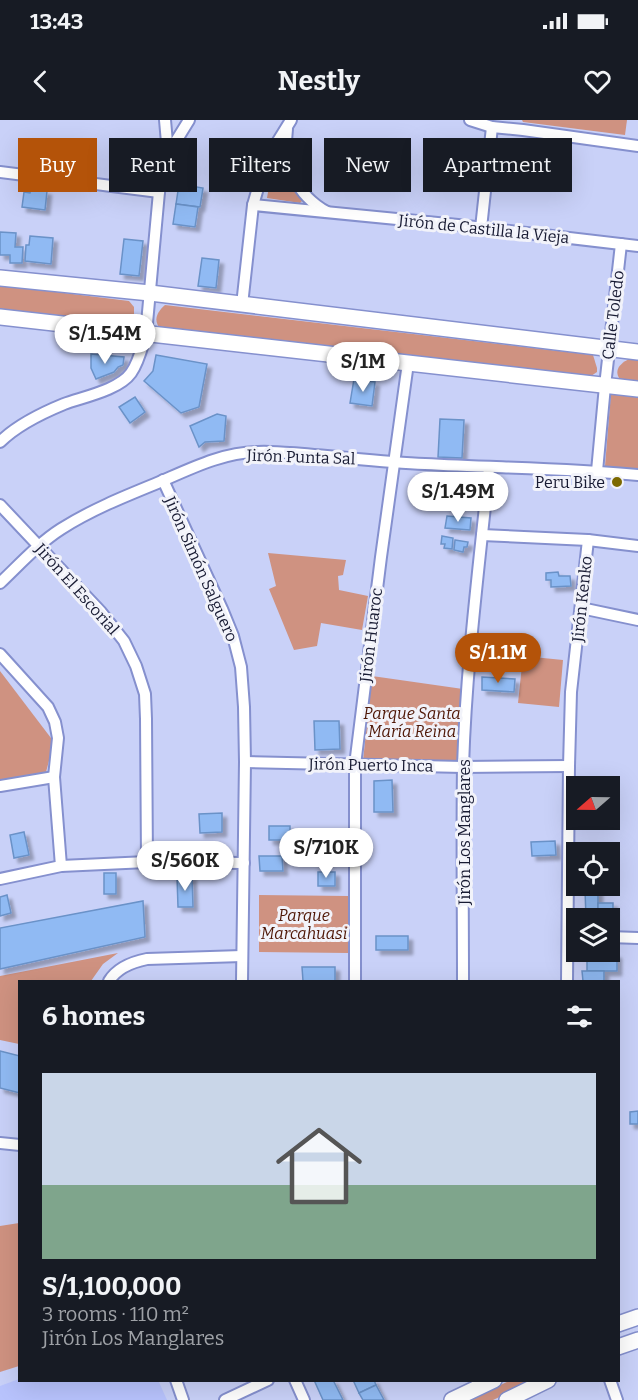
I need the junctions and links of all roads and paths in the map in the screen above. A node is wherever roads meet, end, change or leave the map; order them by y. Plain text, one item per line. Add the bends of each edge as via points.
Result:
1 (165, 120) edge
2 (189, 120) edge
3 (470, 120) edge
4 (289, 123) edge
5 (492, 127) junction
6 (167, 138) edge
7 (178, 138) edge
8 (638, 146) edge
9 (0, 172) edge
10 (109, 186) edge
11 (159, 192) edge
12 (253, 205) junction
13 (329, 213) junction
14 (481, 228) junction
15 (621, 244) junction
16 (638, 246) edge
17 (0, 278) edge
18 (150, 293) junction
19 (242, 305) junction
20 (0, 317) edge
21 (146, 334) junction
22 (610, 349) junction
23 (638, 352) edge
24 (408, 363) junction
25 (605, 386) junction
26 (638, 389) edge
27 (0, 442) edge
28 (394, 462) junction
29 (489, 468) junction
30 (597, 471) junction
31 (638, 475) edge
32 (162, 480) junction
33 (0, 504) edge
34 (482, 535) junction
35 (588, 540) junction
36 (638, 546) edge
37 (38, 547) junction
38 (0, 583) edge
39 (581, 608) junction
40 (638, 620) edge
41 (0, 654) edge
42 (244, 762) junction
43 (355, 765) junction
44 (464, 766) junction
45 (569, 766) junction
46 (54, 777) junction
47 (0, 786) edge
48 (147, 862) junction
49 (244, 863) junction
50 (62, 866) junction
51 (0, 879) edge
52 (572, 908) edge
53 (620, 937) edge
54 (638, 938) edge
55 (242, 956) junction
56 (569, 962) edge
57 (110, 980) edge
58 (242, 980) edge
59 (355, 980) edge
60 (463, 980) edge
61 (567, 980) edge
62 (0, 1143) edge
63 (18, 1145) edge
64 (638, 1317) edge
65 (620, 1323) edge
66 (638, 1340) edge
67 (620, 1346) edge
68 (177, 1382) edge
69 (264, 1382) edge
70 (296, 1382) edge
71 (490, 1382) edge
72 (544, 1382) edge
73 (611, 1382) edge
74 (183, 1400) edge
75 (225, 1400) edge
76 (304, 1400) edge
77 (452, 1400) edge
78 (507, 1400) edge
79 (617, 1400) edge

1 - 6 street
2 - 7 street
3 - 5 street
4 - 12 street via 270,154
4 - 13 street via 286,155 295,181 307,197
5 - 8 street
5 - 14 street
9 - 10 street
11 - 18 street
12 - 13 street, Jirón de Castilla la Vieja
12 - 19 street
13 - 14 street, Jirón de Castilla la Vieja
14 - 15 street, Jirón de Castilla la Vieja
15 - 16 street, Jirón de Castilla la Vieja
15 - 22 street, Calle Toledo
17 - 18 main road
18 - 19 main road
18 - 21 street
19 - 22 main road
20 - 21 main road
21 - 24 main road
21 - 27 street via 130,374 119,383 41,414
22 - 23 main road
22 - 25 street, Calle Toledo
24 - 25 main road
24 - 28 street, Jirón Huaroc
25 - 26 main road
25 - 30 street, Calle Toledo
28 - 29 street, Jirón Punta Sal
28 - 32 street, Jirón Punta Sal via 257,452 226,456
28 - 43 street, Jirón Huaroc
29 - 30 street, Jirón Punta Sal
29 - 34 street, Jirón Los Manglares
30 - 31 street, Jirón Punta Sal
32 - 37 street, Jirón Punta Sal via 85,515
32 - 42 street, Jirón Simón Salguero via 233,636 242,667
33 - 37 street, Jirón El Escorial
34 - 35 street
34 - 44 street, Jirón Los Manglares
35 - 36 street
35 - 39 street, Jirón Kenko
37 - 38 street, Jirón Punta Sal
37 - 48 street, Jirón El Escorial via 101,612 124,641 136,666 145,694
39 - 40 street
39 - 45 street, Jirón Kenko via 571,692
41 - 46 street via 52,715 58,738
42 - 43 street, Jirón Puerto Inca
42 - 49 street, Jirón Simón Salguero
43 - 44 street, Jirón Puerto Inca
43 - 59 street, Jirón Huaroc
44 - 45 street, Jirón Puerto Inca
44 - 60 street, Jirón Los Manglares
45 - 52 street, Jirón Kenko
46 - 47 street
46 - 50 street
48 - 49 street
48 - 50 street
49 - 55 street, Jirón Simón Salguero
50 - 51 street
53 - 54 street
55 - 57 street via 147,959 120,969
55 - 58 street, Jirón Simón Salguero
56 - 61 street, Jirón Kenko
62 - 63 street
64 - 65 main road
66 - 67 main road
68 - 74 street
69 - 75 street
70 - 76 street
71 - 77 main road
72 - 78 main road
73 - 79 street

